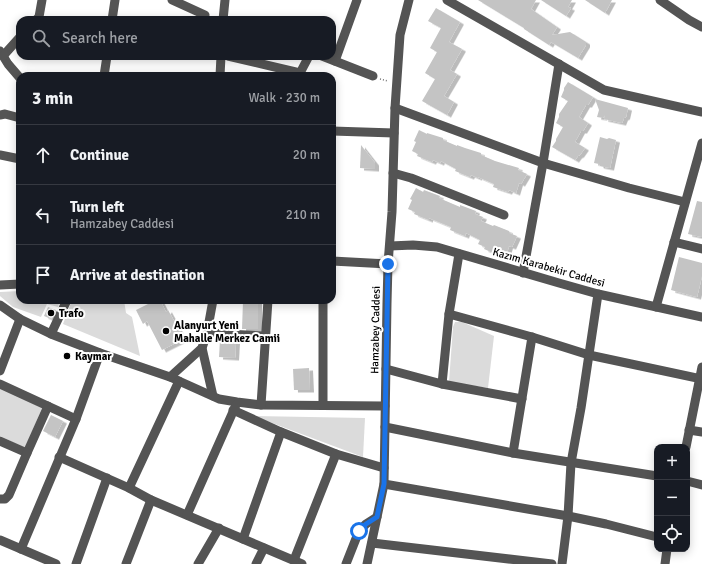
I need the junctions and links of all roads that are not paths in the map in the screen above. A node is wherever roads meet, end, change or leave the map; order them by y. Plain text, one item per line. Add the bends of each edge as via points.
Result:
1 (42, 0) edge
2 (115, 0) edge
3 (172, 0) edge
4 (225, 0) edge
5 (357, 0) edge
6 (447, 0) edge
7 (660, 0) edge
8 (406, 1) edge
9 (205, 14) dead end
10 (39, 16) edge
11 (113, 16) edge
12 (223, 16) edge
13 (702, 27) edge
14 (16, 41) edge
15 (2, 53) edge
16 (336, 56) edge
17 (106, 60) edge
18 (221, 60) edge
19 (246, 60) edge
20 (307, 60) edge
21 (334, 61) edge
22 (559, 64) junction
23 (105, 72) edge
24 (220, 72) edge
25 (296, 72) edge
26 (301, 72) edge
27 (16, 73) edge
28 (373, 76) road end
29 (395, 108) junction
30 (702, 112) edge
31 (0, 115) edge
32 (16, 117) edge
33 (336, 131) edge
34 (394, 133) junction
35 (702, 143) edge
36 (0, 155) edge
37 (16, 158) edge
38 (543, 163) junction
39 (392, 173) junction
40 (685, 202) junction
41 (504, 215) dead end
42 (674, 242) junction
43 (390, 246) junction
44 (702, 249) edge
45 (458, 254) junction
46 (336, 261) edge
47 (388, 264) junction
48 (523, 273) junction
49 (16, 284) edge
50 (0, 285) edge
51 (598, 294) junction
52 (65, 304) edge
53 (212, 304) edge
54 (268, 304) edge
55 (323, 304) edge
56 (0, 305) edge
57 (656, 306) junction
58 (449, 314) junction
59 (702, 317) edge
60 (20, 319) junction
61 (207, 333) junction
62 (51, 334) junction
63 (266, 336) junction
64 (532, 337) junction
65 (202, 348) junction
66 (100, 353) junction
67 (589, 355) junction
68 (3, 357) edge
69 (702, 367) edge
70 (386, 369) junction
71 (0, 371) edge
72 (174, 379) junction
73 (701, 379) edge
74 (0, 384) edge
75 (442, 384) junction
76 (213, 396) junction
77 (522, 399) junction
78 (261, 405) junction
79 (323, 405) junction
80 (48, 406) junction
81 (235, 406) junction
82 (385, 406) junction
83 (76, 418) junction
84 (385, 427) junction
85 (689, 430) junction
86 (282, 432) junction
87 (702, 432) edge
88 (0, 441) edge
89 (687, 444) edge
90 (27, 453) junction
91 (513, 453) junction
92 (336, 454) junction
93 (59, 457) junction
94 (571, 463) junction
95 (384, 468) junction
96 (654, 476) edge
97 (107, 478) junction
98 (690, 482) edge
99 (384, 484) junction
100 (702, 485) edge
101 (129, 488) junction
102 (0, 499) edge
103 (151, 500) junction
104 (187, 515) junction
105 (568, 516) junction
106 (377, 517) junction
107 (219, 528) junction
108 (654, 535) edge
109 (244, 539) junction
110 (0, 540) edge
111 (372, 543) junction
112 (264, 548) junction
113 (21, 549) junction
114 (666, 552) edge
115 (298, 562) edge
116 (52, 563) edge
117 (76, 564) edge
118 (126, 564) edge
119 (198, 564) edge
120 (256, 564) edge
121 (346, 564) edge
122 (367, 564) edge
123 (552, 564) edge
124 (562, 564) edge
125 (664, 564) edge

1 - 10 street
2 - 11 street
3 - 9 street
4 - 12 street
5 - 16 street
6 - 22 street
7 - 13 street
8 - 29 street, Hamzabey Caddesi via 400,35
14 - 15 street
15 - 27 street
17 - 23 street
18 - 24 street
19 - 25 street
20 - 26 street
21 - 28 street
22 - 30 street via 604,90
22 - 38 street
29 - 34 street, Hamzabey Caddesi
29 - 38 street
31 - 32 street
33 - 34 street
34 - 39 street, Hamzabey Caddesi
35 - 40 street
36 - 37 street
38 - 40 street
38 - 48 street
39 - 41 street
39 - 43 street, Hamzabey Caddesi
40 - 42 street
42 - 44 street
42 - 57 street
43 - 45 street, Kazım Karabekir Caddesi via 413,245
43 - 47 street, Hamzabey Caddesi
45 - 48 street, Kazım Karabekir Caddesi
45 - 58 street
46 - 47 street
47 - 70 street, Hamzabey Caddesi
48 - 51 street, Kazım Karabekir Caddesi
49 - 50 street
51 - 57 street, Kazım Karabekir Caddesi
51 - 67 street
52 - 62 street
53 - 61 street
54 - 63 street
55 - 79 street
56 - 60 street
57 - 59 street, Kazım Karabekir Caddesi
58 - 64 street
58 - 75 street
60 - 62 street
60 - 68 street
61 - 63 street
61 - 65 street
62 - 66 street
63 - 78 street
64 - 67 street
64 - 77 street
65 - 72 street
65 - 76 street
66 - 72 street
66 - 83 street
67 - 73 street
67 - 94 street
68 - 71 street
69 - 73 street
70 - 75 street
70 - 82 street, Hamzabey Caddesi
72 - 76 street
72 - 101 street
73 - 85 street
74 - 80 street
75 - 77 street
76 - 81 street
77 - 91 street
78 - 79 street
78 - 81 street
79 - 82 street
80 - 83 street
80 - 90 street
81 - 86 street
81 - 104 street
82 - 84 street, Hamzabey Caddesi
83 - 93 street
84 - 91 street
84 - 95 street, Hamzabey Caddesi
85 - 87 street
85 - 89 street
86 - 92 street
86 - 109 street
88 - 90 street
90 - 102 street via 9,495 5,499
91 - 94 street
92 - 95 street
92 - 115 street
93 - 97 street
93 - 113 street
94 - 96 street
94 - 105 street
95 - 99 street, Hamzabey Caddesi
97 - 101 street
97 - 117 street
98 - 100 street
99 - 105 street
99 - 106 street, Hamzabey Caddesi
101 - 103 street
103 - 104 street
103 - 118 street
104 - 107 street
105 - 108 street
105 - 124 street
106 - 111 street, Hamzabey Caddesi
106 - 121 street via 359,531
107 - 109 street
107 - 119 street
109 - 112 street
110 - 113 street
111 - 122 street, Hamzabey Caddesi
111 - 123 street
112 - 115 street
112 - 120 street
113 - 116 street
114 - 125 street

